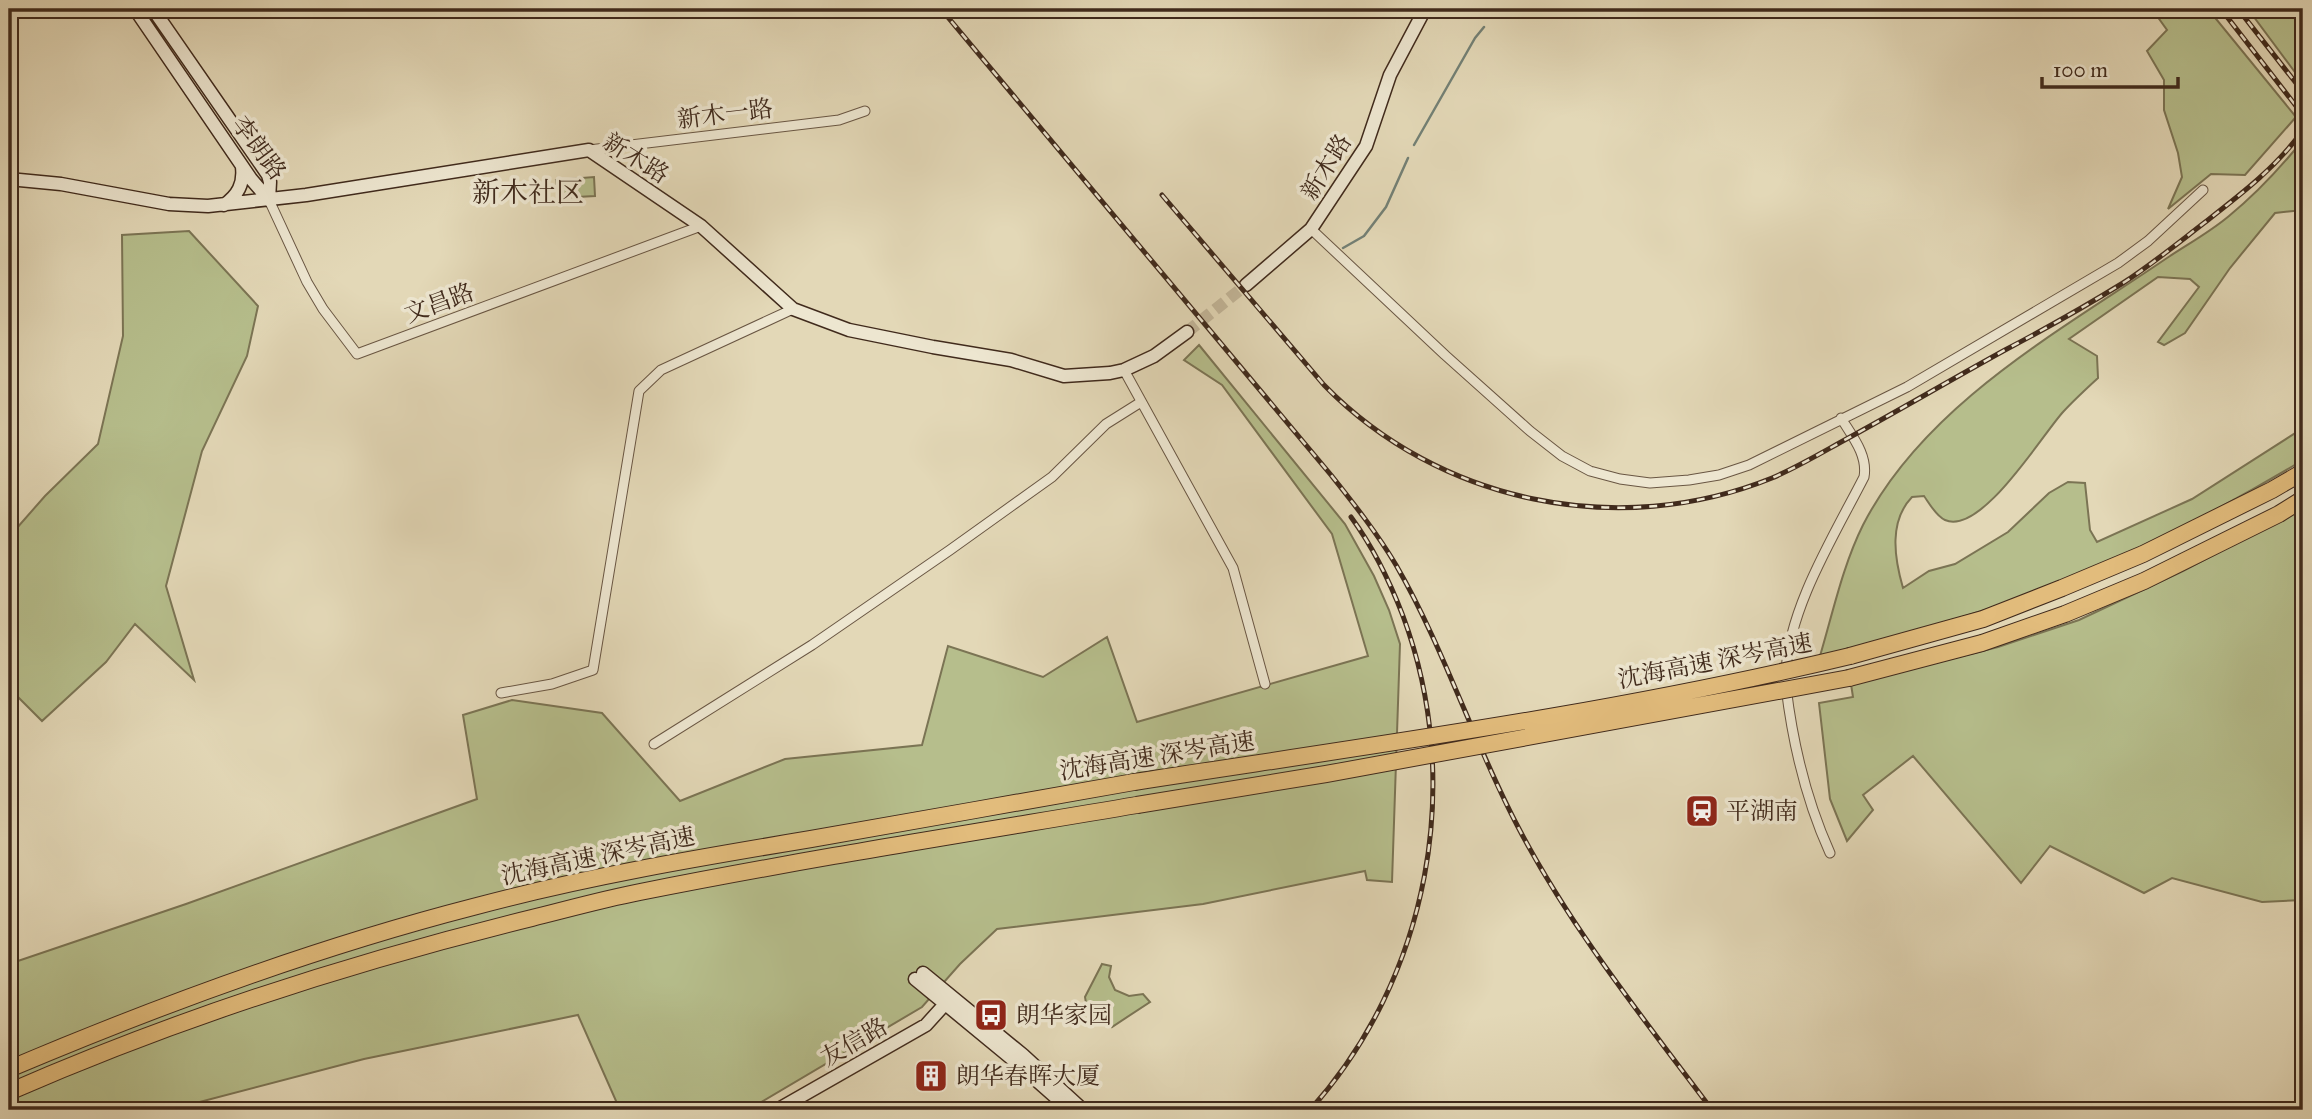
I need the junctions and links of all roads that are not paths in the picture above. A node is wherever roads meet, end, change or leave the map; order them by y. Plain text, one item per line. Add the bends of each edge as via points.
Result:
1 (135, 9) edge
2 (153, 9) edge
3 (1425, 9) edge
4 (865, 111) dead end
5 (589, 150) junction
6 (241, 164) junction
7 (9, 179) edge
8 (2203, 190) dead end
9 (270, 200) junction
10 (223, 205) junction
11 (701, 226) junction
12 (1311, 229) junction
13 (1246, 285) tunnel mouth
14 (793, 309) junction
15 (1187, 332) tunnel mouth
16 (1124, 370) junction
17 (1141, 402) junction
18 (1841, 418) junction
19 (2303, 472) edge
20 (2303, 499) edge
21 (1265, 684) dead end
22 (501, 693) dead end
23 (654, 744) dead end
24 (1830, 853) dead end
25 (949, 1006) junction
26 (82, 1060) junction
27 (9, 1069) edge
28 (9, 1092) edge
29 (9, 1098) edge
30 (777, 1110) edge
31 (792, 1110) edge
32 (1070, 1110) edge
33 (1083, 1110) edge

1 - 6 street, 李朗路
2 - 9 street, 李朗路 via 268,175
3 - 12 street, 新木路 via 1390,75 1367,146
4 - 5 street, 新木一路 via 839,120
5 - 9 street, 新木路
5 - 11 street, 新木路
6 - 9 street, 李朗路
6 - 10 street via 241,187
7 - 10 street, 新木路 via 169,204
8 - 18 street via 2118,264 1938,370
9 - 10 street, 新木路
9 - 11 street, 文昌路 via 307,282 357,354
11 - 14 street, 新木路
12 - 13 street, 新木路
12 - 18 street via 1530,431 1590,471 1650,483 1719,475 1749,465
14 - 16 street, 新木路 via 849,330 1011,360 1064,376
14 - 22 street via 661,370 639,391 593,670 552,684
15 - 16 street, 新木路 via 1154,356
16 - 17 street
17 - 21 street via 1233,568
17 - 23 street via 1106,424 1052,477 950,550 812,645
18 - 24 street via 1861,452 1864,477 1801,608 1787,654 1786,682 1803,784
19 - 27 highway, 沈海高速 深岑高速, bridge via 2143,554 2062,588 1983,619 1850,656 1782,673 1505,724 1134,782 625,870 370,935 254,973
20 - 26 highway, 沈海高速 深岑高速, bridge via 2144,581 2065,614 1982,643 1849,678 637,892 348,966
25 - 30 street, 友信路 via 926,1025
25 - 31 street, 友信路 via 931,1030
25 - 32 street
25 - 33 street via 919,976 1023,1055
26 - 28 highway, 沈海高速 深岑高速
26 - 29 highway

